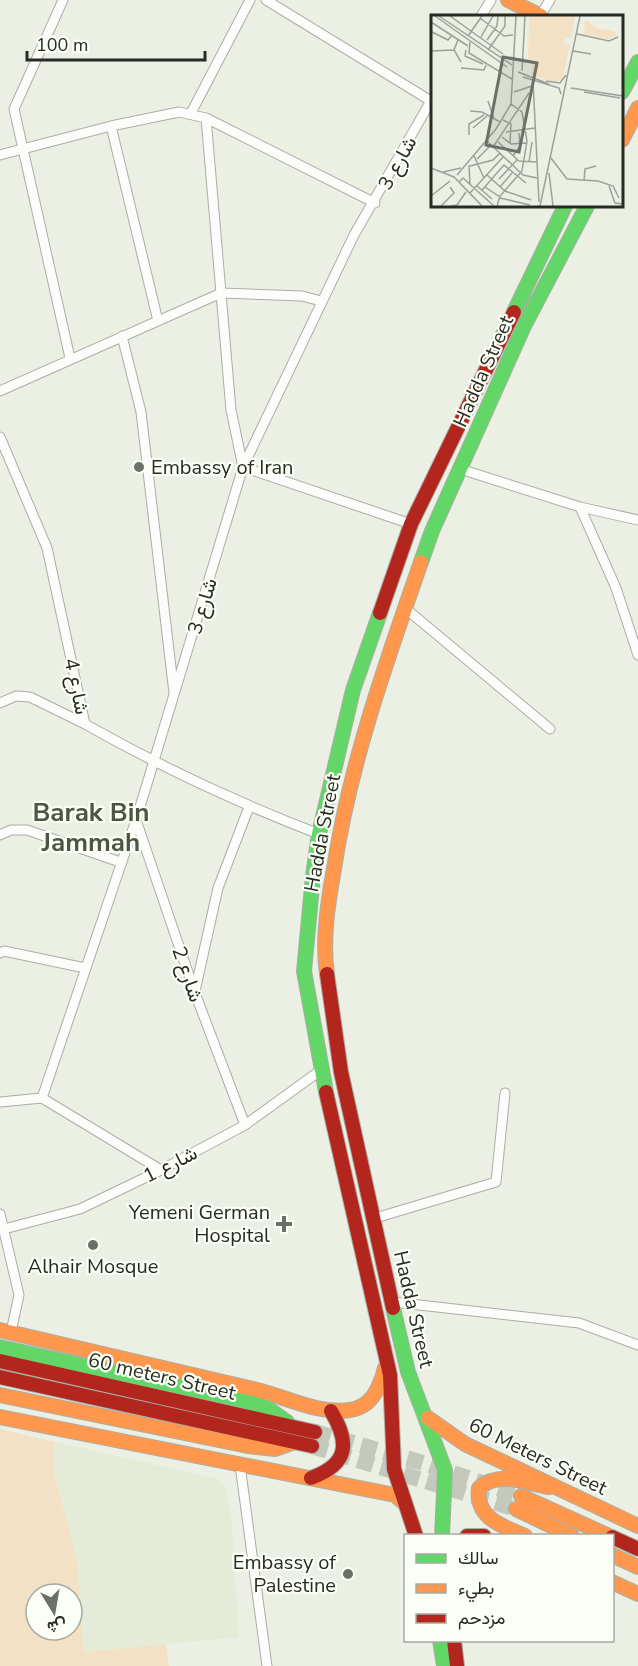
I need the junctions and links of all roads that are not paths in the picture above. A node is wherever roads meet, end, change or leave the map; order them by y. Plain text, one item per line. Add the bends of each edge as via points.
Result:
1 (63, 0) edge
2 (250, 0) edge
3 (266, 0) edge
4 (491, 0) edge
5 (508, 0) edge
6 (550, 0) edge
7 (482, 15) edge
8 (539, 15) edge
9 (542, 15) edge
10 (638, 62) edge
11 (625, 74) edge
12 (431, 99) edge
13 (431, 102) edge
14 (638, 108) edge
15 (190, 112) junction
16 (206, 118) junction
17 (111, 126) junction
18 (623, 136) edge
19 (21, 149) junction
20 (0, 155) edge
21 (375, 203) junction
22 (565, 207) edge
23 (586, 207) edge
24 (221, 293) junction
25 (321, 301) junction
26 (158, 321) junction
27 (122, 336) junction
28 (70, 358) junction
29 (0, 391) edge
30 (0, 437) edge
31 (243, 467) junction
32 (460, 469) junction
33 (580, 507) junction
34 (638, 520) edge
35 (411, 524) junction
36 (405, 608) junction
37 (638, 655) edge
38 (175, 697) junction
39 (0, 703) edge
40 (86, 724) junction
41 (550, 729) dead end
42 (154, 763) junction
43 (249, 807) junction
44 (136, 820) junction
45 (319, 834) junction
46 (0, 835) edge
47 (120, 862) junction
48 (0, 953) edge
49 (85, 968) junction
50 (195, 993) junction
51 (331, 1010) junction
52 (311, 1016) junction
53 (321, 1070) junction
54 (506, 1093) dead end
55 (42, 1098) junction
56 (0, 1102) edge
57 (245, 1125) junction
58 (161, 1170) junction
59 (0, 1214) edge
60 (372, 1219) junction
61 (4, 1228) junction
62 (393, 1302) junction
63 (5, 1331) edge
64 (638, 1345) edge
65 (0, 1347) edge
66 (0, 1361) edge
67 (387, 1362) junction
68 (0, 1377) edge
69 (0, 1395) edge
70 (331, 1411) junction
71 (424, 1415) junction
72 (0, 1417) edge
73 (293, 1426) junction
74 (296, 1441) junction
75 (240, 1465) junction
76 (311, 1479) junction
77 (557, 1488) junction
78 (403, 1502) junction
79 (638, 1526) edge
80 (415, 1534) edge
81 (442, 1534) edge
82 (521, 1534) edge
83 (569, 1534) edge
84 (605, 1534) edge
85 (614, 1537) edge
86 (638, 1548) edge
87 (614, 1556) edge
88 (638, 1567) edge
89 (614, 1583) edge
90 (638, 1594) edge
91 (440, 1642) edge
92 (454, 1642) edge
93 (267, 1666) edge
94 (444, 1666) edge
95 (457, 1666) edge

1 - 19 street via 15,109
2 - 15 street
3 - 12 street
4 - 7 street
5 - 8 main road
6 - 9 street
10 - 11 main road
13 - 21 street, شارع 3
14 - 18 main road
15 - 16 street
15 - 17 street
16 - 21 street
16 - 24 street
17 - 19 street
17 - 26 street
19 - 20 street
19 - 28 street
21 - 25 street, شارع 3
22 - 35 main road, Hadda Street
23 - 32 main road, Hadda Street via 524,326
24 - 25 street via 302,296
24 - 26 street
24 - 31 street via 231,410
25 - 31 street, شارع 3
26 - 27 street
27 - 28 street
27 - 38 street via 141,412
28 - 29 street
30 - 40 street, شارع 4 via 47,548
31 - 35 street
31 - 38 street, شارع 3
32 - 33 street
32 - 36 main road, Hadda Street via 432,531
33 - 34 street
33 - 37 street via 616,588
35 - 45 main road, Hadda Street via 353,690
36 - 41 street
36 - 51 main road, Hadda Street via 375,693 336,843 328,905 326,968
38 - 42 street, شارع 3
39 - 40 street via 16,696 30,697
40 - 42 street, شارع 4
42 - 43 street, شارع 4
42 - 44 street, شارع 3
43 - 45 street, شارع 4
43 - 50 street via 218,888
44 - 47 street, شارع 3
44 - 50 street, شارع 2
45 - 52 main road, Hadda Street via 304,971
46 - 47 street via 27,830
47 - 49 street, شارع 3
48 - 49 street
49 - 55 street, شارع 3
50 - 57 street, شارع 2
51 - 52 main road
51 - 60 main road, Hadda Street
52 - 53 main road, Hadda Street
53 - 57 street, شارع 1
53 - 67 main road, Hadda Street
54 - 60 street via 496,1182
55 - 56 street
55 - 58 street
57 - 58 street, شارع 1
58 - 61 street, شارع 1 via 80,1209
59 - 61 street
60 - 62 main road, Hadda Street
61 - 63 street via 19,1295
62 - 64 street via 579,1323
62 - 71 main road, Hadda Street via 408,1372
63 - 70 main road
65 - 73 main road via 266,1407
66 - 73 main road, 60 meters Street
67 - 70 main road via 372,1399 352,1410
67 - 78 main road, Hadda Street via 394,1469
68 - 74 main road, 60 meters Street
69 - 74 main road via 248,1446 275,1449
70 - 76 main road via 345,1438 343,1453 335,1467
71 - 77 main road, 60 Meters Street via 455,1438
71 - 81 main road, Hadda Street via 445,1470
72 - 75 main road
73 - 74 main road, 60 meters Street via 314,1439
75 - 76 main road
75 - 93 street
76 - 78 main road via 395,1495
77 - 79 main road, 60 Meters Street
77 - 82 main road via 502,1476 492,1477 479,1488 478,1503 485,1516
78 - 80 main road, Hadda Street
83 - 84 main road, 60 meters Street via 519,1503
85 - 86 main road, 60 meters Street
87 - 88 main road
89 - 90 main road
91 - 94 main road
92 - 95 main road

